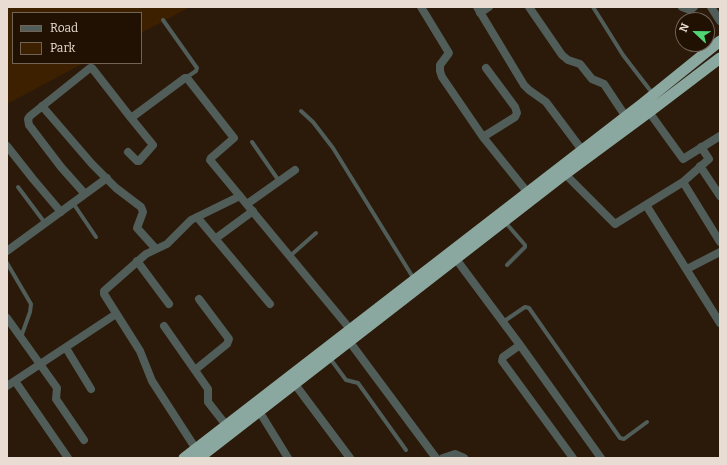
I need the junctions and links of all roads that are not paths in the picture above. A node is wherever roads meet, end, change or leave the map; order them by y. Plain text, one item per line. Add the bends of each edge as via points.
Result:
1 (421, 7) edge
2 (489, 7) edge
3 (529, 7) edge
4 (593, 7) edge
5 (682, 7) edge
6 (694, 7) edge
7 (711, 7) edge
8 (478, 10) edge
9 (163, 20) dead end
10 (720, 21) edge
11 (720, 41) edge
12 (720, 58) edge
13 (486, 68) dead end
14 (186, 78) junction
15 (653, 95) junction
16 (42, 106) junction
17 (301, 112) dead end
18 (649, 112) junction
19 (626, 117) junction
20 (131, 118) junction
21 (720, 136) edge
22 (483, 137) junction
23 (252, 142) dead end
24 (7, 146) edge
25 (702, 147) junction
26 (582, 150) junction
27 (128, 152) dead end
28 (700, 166) junction
29 (295, 170) dead end
30 (566, 174) junction
31 (107, 178) junction
32 (278, 182) junction
33 (683, 182) junction
34 (18, 187) dead end
35 (528, 193) junction
36 (85, 194) junction
37 (240, 196) junction
38 (720, 196) edge
39 (73, 203) junction
40 (247, 204) junction
41 (646, 205) junction
42 (253, 211) junction
43 (61, 212) junction
44 (197, 217) junction
45 (505, 221) junction
46 (45, 224) junction
47 (316, 233) dead end
48 (96, 237) dead end
49 (215, 239) junction
50 (720, 242) edge
51 (156, 249) junction
52 (7, 251) edge
53 (720, 252) edge
54 (453, 255) junction
55 (290, 256) junction
56 (137, 261) junction
57 (7, 263) edge
58 (507, 265) dead end
59 (687, 269) junction
60 (414, 280) junction
61 (199, 299) dead end
62 (169, 304) dead end
63 (270, 304) dead end
64 (116, 314) junction
65 (7, 318) edge
66 (503, 322) junction
67 (720, 323) edge
68 (164, 326) dead end
69 (350, 329) junction
70 (21, 338) junction
71 (349, 341) junction
72 (520, 345) junction
73 (66, 348) junction
74 (329, 356) junction
75 (40, 365) junction
76 (195, 370) junction
77 (15, 381) junction
78 (294, 383) junction
79 (7, 386) edge
80 (91, 389) dead end
81 (259, 411) junction
82 (647, 422) dead end
83 (226, 425) junction
84 (84, 440) dead end
85 (406, 450) dead end
86 (197, 454) edge
87 (68, 458) edge
88 (184, 458) edge
89 (287, 458) edge
90 (350, 458) edge
91 (436, 458) edge
92 (443, 458) edge
93 (464, 458) edge
94 (574, 458) edge
95 (601, 458) edge

1 - 22 street via 449,53 440,65 442,77
2 - 8 street
3 - 19 street via 565,58 580,64 592,79 604,84
4 - 15 lane via 623,55
5 - 6 street via 690,10
7 - 10 street
8 - 26 street via 524,85 546,102
9 - 14 lane via 197,68
11 - 15 highway
12 - 18 highway
13 - 22 street via 515,106 517,113
14 - 20 street
14 - 37 street via 233,136 233,139 210,159
15 - 19 highway
16 - 20 street via 92,68
16 - 31 street
16 - 36 street via 30,116 29,125
17 - 60 lane via 313,122 333,148
18 - 25 street via 683,159
18 - 30 highway
19 - 26 highway
20 - 27 street via 153,145 139,161
21 - 25 street
22 - 35 street
23 - 32 lane
24 - 43 street
25 - 28 street via 709,159
26 - 35 highway
28 - 33 street
28 - 38 street
29 - 32 street
30 - 41 street via 615,224
30 - 45 highway
31 - 36 street
31 - 51 street via 143,209 137,228
32 - 40 street
33 - 41 street
33 - 50 street
34 - 46 lane
35 - 54 highway
36 - 39 street
37 - 40 street
37 - 44 street
39 - 43 street
39 - 48 lane
40 - 42 street
41 - 59 street
42 - 49 street
42 - 55 street
43 - 46 street
44 - 49 street
44 - 51 street via 166,244
45 - 54 highway
45 - 58 lane via 525,245
46 - 52 street
47 - 55 lane
49 - 63 street
51 - 56 street
53 - 59 street
54 - 60 highway
54 - 66 street
54 - 71 highway
55 - 69 street
56 - 62 street
56 - 64 street via 104,291
57 - 70 lane via 30,304 30,312
59 - 67 street
60 - 69 highway
61 - 76 street via 229,339 227,344
64 - 73 street
64 - 86 street via 140,351 152,381
65 - 70 street
66 - 72 street
66 - 82 lane via 525,307 529,308 620,438 624,439
68 - 76 street
69 - 83 highway
70 - 75 street
71 - 74 highway
71 - 91 street
72 - 94 street via 503,357 502,361
72 - 95 street
73 - 75 street
73 - 80 street
74 - 78 highway
74 - 85 lane via 346,380 358,383
75 - 77 street
75 - 84 street via 57,388 58,402
76 - 83 street via 208,389 208,402
77 - 79 street
77 - 87 street
78 - 81 highway
78 - 90 street
81 - 86 highway
81 - 89 street
83 - 86 highway
86 - 88 highway
92 - 93 street via 455,454

